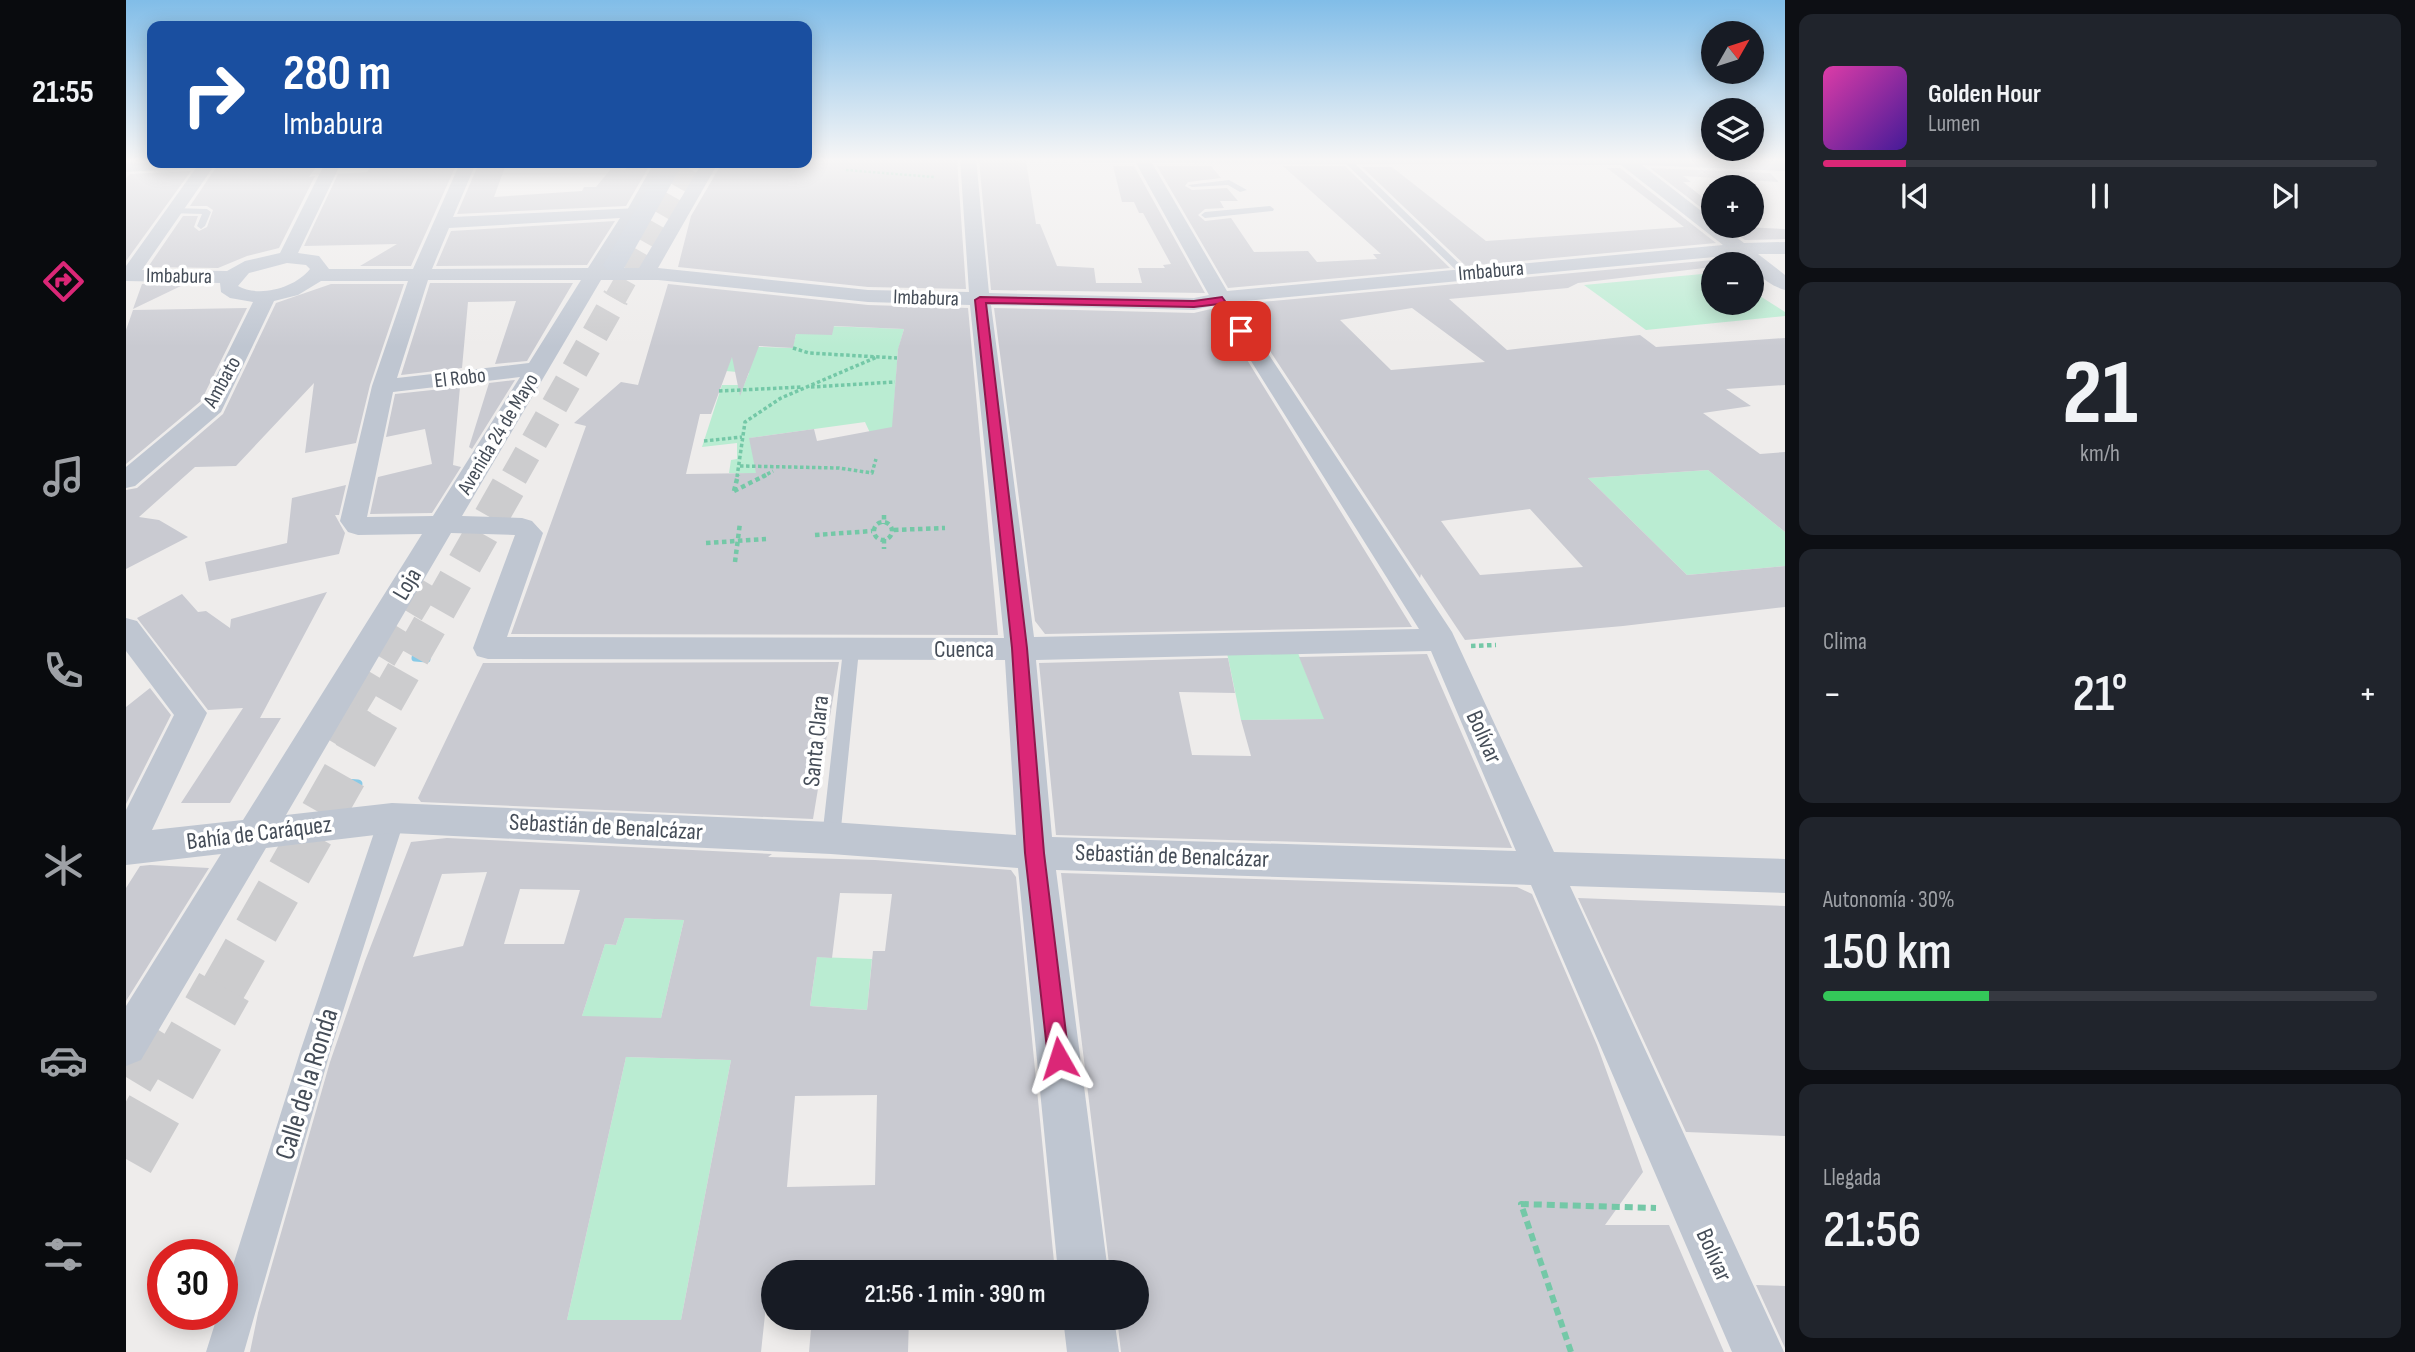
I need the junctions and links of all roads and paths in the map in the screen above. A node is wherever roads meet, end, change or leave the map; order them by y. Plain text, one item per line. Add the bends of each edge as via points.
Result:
1 (167, 221) edge
2 (203, 221) edge
3 (305, 221) edge
4 (476, 221) edge
5 (627, 221) edge
6 (634, 221) edge
7 (676, 221) edge
8 (973, 221) edge
9 (1182, 221) edge
10 (1409, 221) edge
11 (1703, 221) edge
12 (443, 223) joint
13 (201, 226) dead end
14 (1785, 248) edge
15 (1738, 249) junction
16 (288, 257) junction
17 (599, 272) junction
18 (1464, 273) junction
19 (420, 274) junction
20 (645, 274) junction
21 (128, 275) edge
22 (317, 275) junction
23 (232, 277) junction
24 (1785, 284) edge
25 (267, 295) junction
26 (980, 300) junction
27 (1222, 300) junction
28 (793, 348) dead end
29 (877, 357) junction
30 (897, 358) dead end
31 (535, 368) junction
32 (895, 382) dead end
33 (383, 387) junction
34 (806, 387) junction
35 (719, 391) dead end
36 (742, 437) junction
37 (704, 441) dead end
38 (876, 459) dead end
39 (740, 466) junction
40 (776, 470) junction
41 (126, 480) edge
42 (884, 514) dead end
43 (740, 523) dead end
44 (884, 524) junction
45 (443, 525) junction
46 (945, 528) dead end
47 (894, 530) junction
48 (872, 531) junction
49 (815, 535) dead end
50 (766, 539) dead end
51 (884, 539) junction
52 (737, 541) junction
53 (706, 543) dead end
54 (884, 549) dead end
55 (735, 562) dead end
56 (126, 629) edge
57 (1454, 643) junction
58 (1496, 645) dead end
59 (488, 648) joint
60 (1020, 648) junction
61 (851, 650) junction
62 (392, 818) junction
63 (251, 835) junction
64 (831, 838) junction
65 (126, 848) edge
66 (1035, 853) junction
67 (1542, 867) junction
68 (1785, 876) edge
69 (126, 1031) edge
70 (126, 1045) edge
71 (1695, 1211) junction
72 (1082, 1260) edge
73 (1090, 1330) edge
74 (225, 1352) edge
75 (1093, 1352) edge
76 (1571, 1352) edge
77 (1758, 1352) edge

1 - 21 street
2 - 13 lane
3 - 16 street
4 - 12 street
5 - 17 street, Avenida 24 de Mayo
6 - 17 main road, Avenida 24 de Mayo
7 - 20 street
8 - 26 street
9 - 27 street, Bolívar
10 - 18 lane
11 - 15 street
12 - 19 street, Loja
14 - 15 street, Imbabura
15 - 18 street, Imbabura
15 - 24 street
16 - 22 street via 319,264
16 - 23 street via 261,262
17 - 19 street, Imbabura
17 - 20 street, Imbabura
17 - 31 street, Avenida 24 de Mayo
18 - 27 street, Imbabura
19 - 22 street, Imbabura
19 - 33 street, Loja
20 - 26 street, Imbabura via 868,296
21 - 23 street, Imbabura
22 - 25 street via 297,288
23 - 25 street via 228,288 233,292
25 - 41 street, Ambato via 213,407
26 - 27 street, Imbabura via 1194,304
26 - 60 street
27 - 57 street, Bolívar
28 - 29 path
29 - 30 path
29 - 34 path
31 - 33 street, El Robo
31 - 45 street, Avenida 24 de Mayo
32 - 34 path
33 - 45 street, Loja via 353,522 358,526
34 - 35 path
34 - 36 path via 759,411 745,422
36 - 37 path
36 - 39 path
38 - 40 path via 872,473 852,467
39 - 40 path
39 - 40 path via 734,491
42 - 44 path
43 - 52 path
44 - 47 path
44 - 48 path
45 - 59 street, Avenida 24 de Mayo via 508,524 529,533
45 - 63 street, Loja
46 - 47 path
47 - 51 path
48 - 49 path
48 - 51 path
50 - 52 path
51 - 54 path
52 - 53 path
52 - 55 path
56 - 65 street via 191,713
57 - 58 path
57 - 60 street, Cuenca
57 - 67 street, Bolívar
59 - 61 street, Cuenca
60 - 61 street, Cuenca
60 - 66 street
61 - 64 lane, Santa Clara
62 - 63 street, Bahía de Caráquez
62 - 64 street, Sebastián de Benalcázar
62 - 74 street, Calle de la Ronda via 316,1049
63 - 65 street, Bahía de Caráquez
63 - 69 street
63 - 70 street, Loja
64 - 66 street, Sebastián de Benalcázar
66 - 67 street, Sebastián de Benalcázar
66 - 72 street
67 - 68 street, Sebastián de Benalcázar
67 - 71 street, Bolívar
71 - 76 path via 1521,1204
71 - 77 street, Bolívar
73 - 75 street

